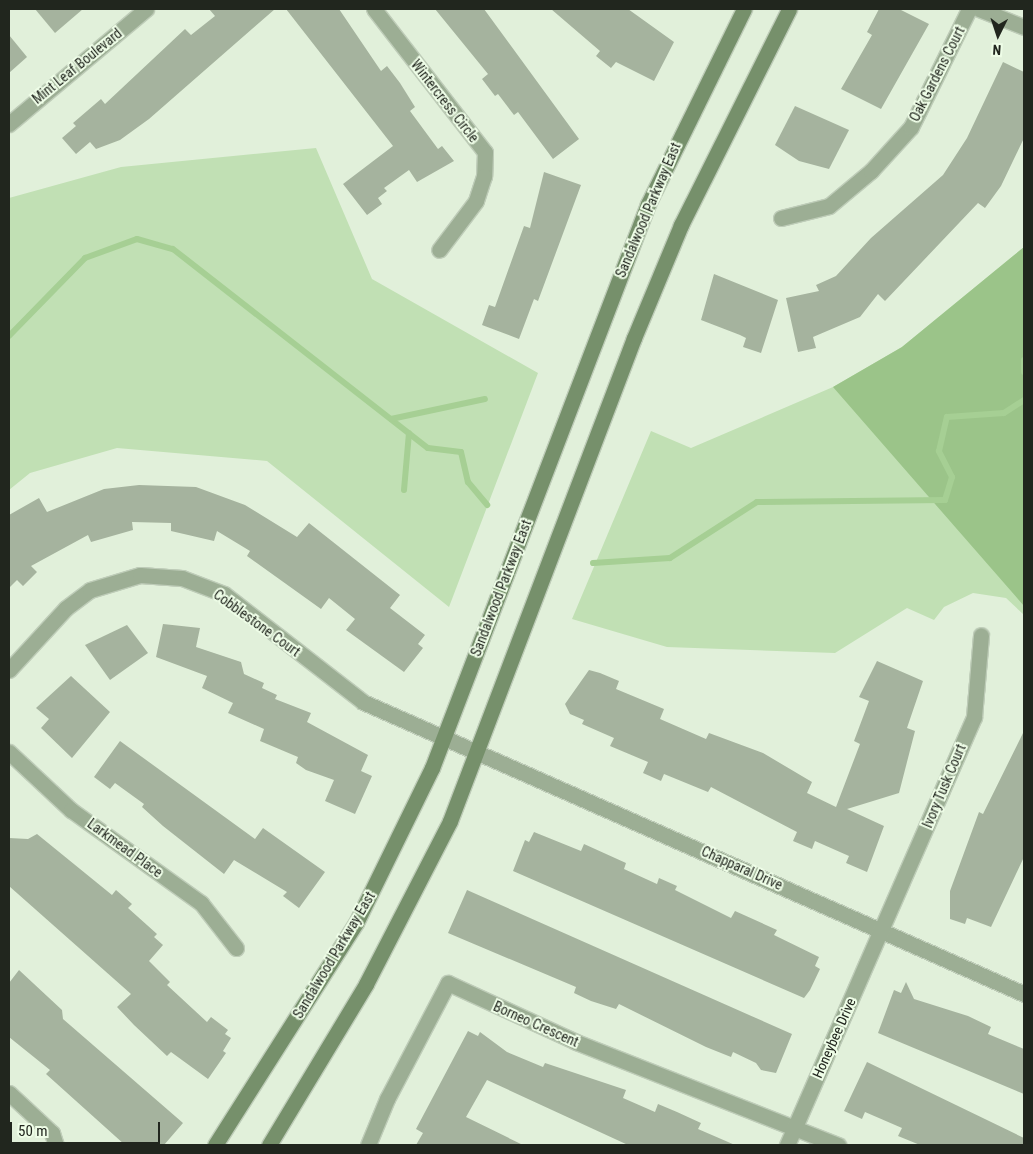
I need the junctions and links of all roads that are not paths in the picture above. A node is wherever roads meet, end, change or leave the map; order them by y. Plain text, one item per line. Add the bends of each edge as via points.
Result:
1 (374, 9) edge
2 (744, 9) edge
3 (789, 9) edge
4 (969, 9) edge
5 (979, 9) edge
6 (143, 10) edge
7 (1024, 27) edge
8 (9, 124) edge
9 (781, 218) dead end
10 (439, 250) dead end
11 (981, 635) dead end
12 (9, 670) edge
13 (453, 741) junction
14 (478, 750) junction
15 (9, 752) edge
16 (882, 931) junction
17 (236, 948) dead end
18 (1024, 994) edge
19 (9, 1092) edge
20 (796, 1126) junction
21 (56, 1145) edge
22 (216, 1145) edge
23 (269, 1145) edge
24 (368, 1145) edge
25 (787, 1145) edge
26 (838, 1145) edge

1 - 10 street, Wintercress Circle via 485,152 484,176 476,201
2 - 13 main road, Sandalwood Parkway East via 648,204
3 - 14 main road via 681,225 641,321
4 - 9 street, Oak Gardens Court via 911,127 878,164 829,206
5 - 7 street
6 - 8 street, Mint Leaf Boulevard
11 - 16 street, Ivory Tusk Court via 974,717
12 - 13 street, Cobblestone Court via 66,608 90,590 140,575 182,578 224,594 353,696
13 - 14 street, Chapparal Drive
13 - 22 main road, Sandalwood Parkway East via 356,923
14 - 16 street, Chapparal Drive
14 - 23 main road via 450,821 366,984
15 - 17 street, Larkmead Place via 71,810 201,903
16 - 18 street, Chapparal Drive
16 - 20 street, Honeybee Drive
19 - 21 street via 52,1133
20 - 24 street, Borneo Crescent via 576,1042 448,983 387,1098
20 - 25 street, Honeybee Drive
20 - 26 street

